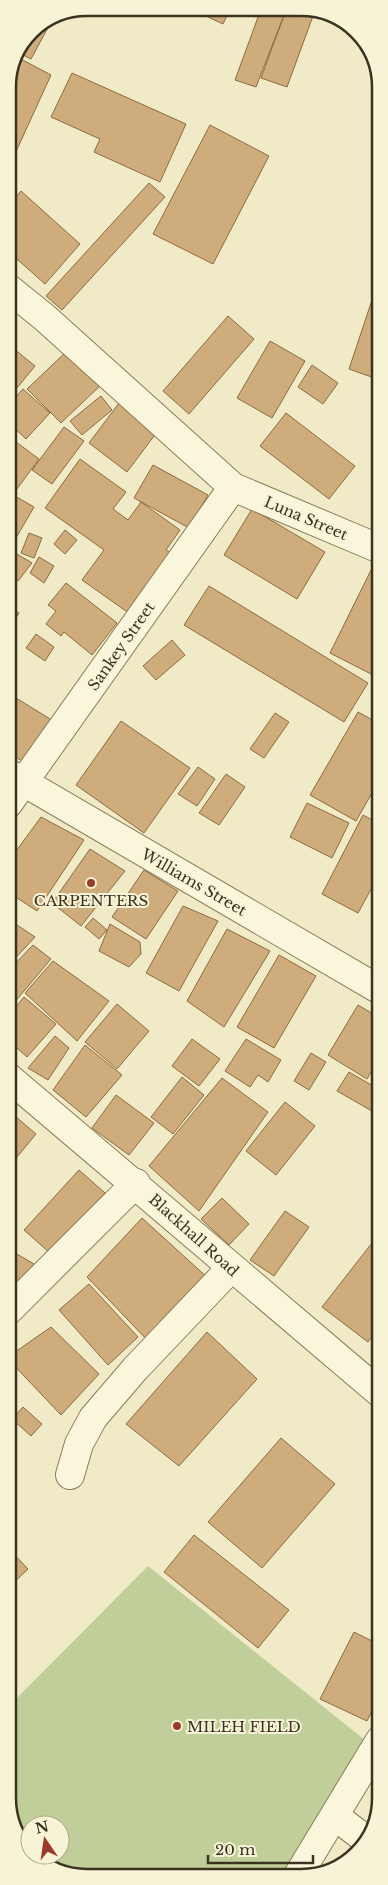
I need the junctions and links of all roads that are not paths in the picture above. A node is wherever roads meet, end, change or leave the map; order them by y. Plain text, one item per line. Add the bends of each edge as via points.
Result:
1 (16, 294) edge
2 (232, 487) junction
3 (372, 546) edge
4 (16, 782) edge
5 (16, 788) edge
6 (372, 986) edge
7 (16, 1084) edge
8 (136, 1183) junction
9 (231, 1268) junction
10 (16, 1303) edge
11 (372, 1385) edge
12 (70, 1475) dead end
13 (372, 1754) edge
14 (335, 1816) junction
15 (360, 1835) edge
16 (302, 1869) edge

1 - 2 street, Luna Street
2 - 3 street, Luna Street
2 - 4 street, Sankey Street
5 - 6 street, Williams Street
7 - 8 street, Blackhall Road
8 - 9 street, Blackhall Road
8 - 10 street
9 - 11 street, Blackhall Road
9 - 12 street via 93,1418 79,1444
13 - 14 street
14 - 15 street
14 - 16 street

